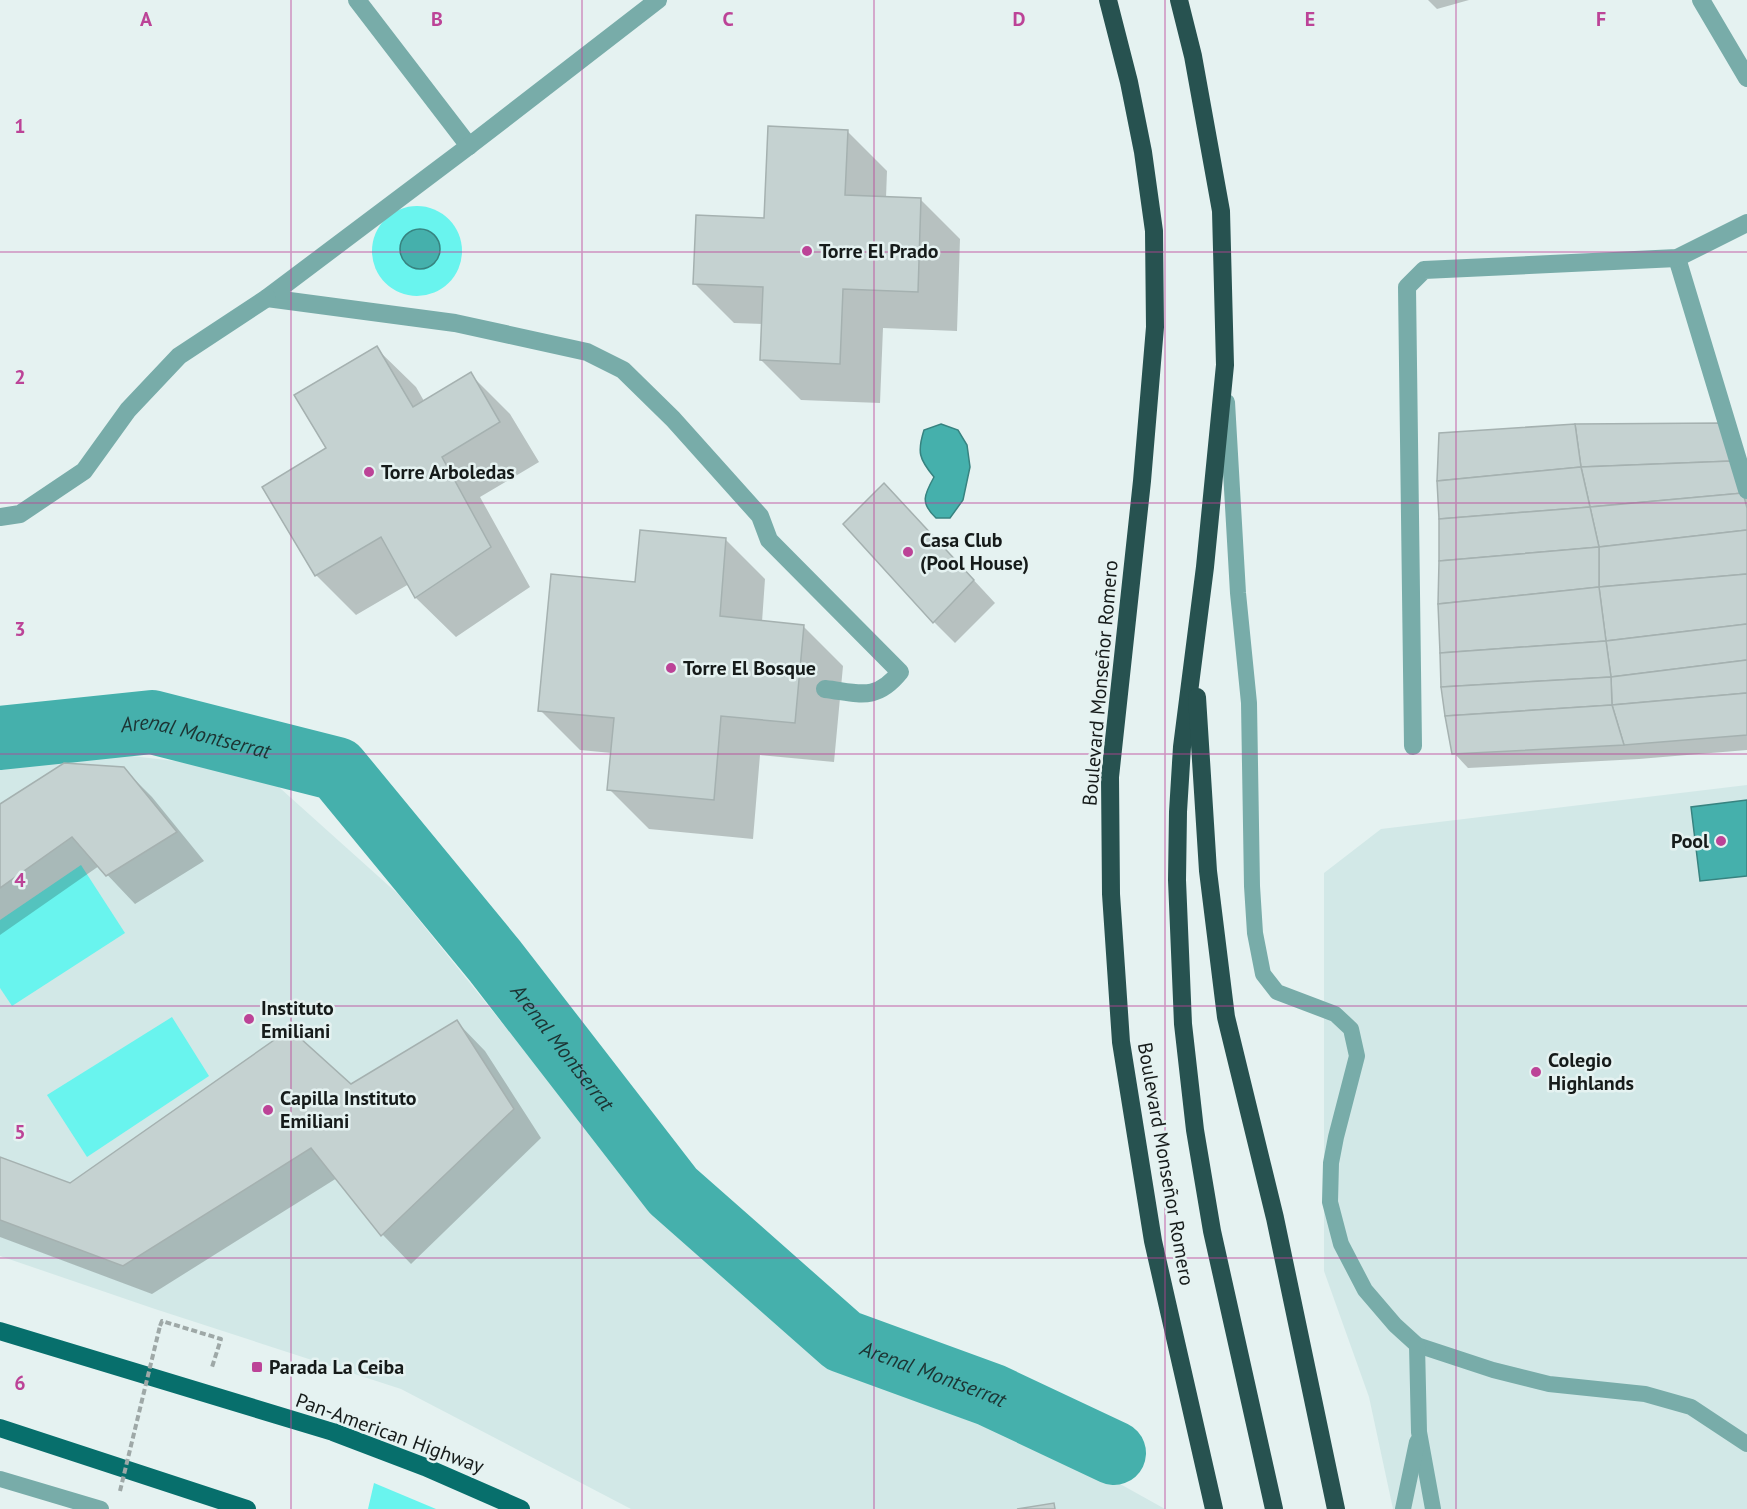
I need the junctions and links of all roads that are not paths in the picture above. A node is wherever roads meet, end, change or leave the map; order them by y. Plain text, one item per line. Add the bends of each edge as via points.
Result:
1 (357, 0) edge
2 (658, 0) edge
3 (1108, 0) edge
4 (1179, 0) edge
5 (1701, 0) edge
6 (1747, 78) edge
7 (470, 146) junction
8 (1747, 223) edge
9 (1677, 258) junction
10 (267, 298) junction
11 (1225, 365) junction
12 (1747, 490) edge
13 (0, 517) edge
14 (1195, 647) junction
15 (825, 689) dead end
16 (1413, 746) dead end
17 (0, 1331) edge
18 (1418, 1345) junction
19 (0, 1428) edge
20 (1419, 1432) junction
21 (1747, 1444) edge
22 (0, 1479) edge
23 (100, 1509) edge
24 (247, 1509) edge
25 (521, 1509) edge
26 (1214, 1509) edge
27 (1274, 1509) edge
28 (1336, 1509) edge
29 (1403, 1509) edge
30 (1433, 1509) edge

1 - 7 street
2 - 7 street
3 - 26 highway, Boulevard Monseñor Romero via 1129,82 1154,231 1155,327 1110,777 1111,894 1121,1042 1154,1241
4 - 11 highway, Boulevard Monseñor Romero via 1221,210
5 - 6 street
7 - 10 street
8 - 9 street
9 - 12 street
9 - 16 street via 1424,270 1407,288
10 - 13 street via 179,356 128,410 84,471 20,514
10 - 15 street via 455,323 587,352 623,370 674,419 760,516 769,540 900,672 890,684 871,694
11 - 14 highway, Boulevard Monseñor Romero
11 - 18 lane via 1238,593 1249,703 1252,886 1261,964 1263,974 1277,992 1335,1014 1351,1029 1357,1056 1331,1163 1330,1202 1341,1244 1365,1290
14 - 27 highway, Boulevard Monseñor Romero via 1178,812 1183,1024 1212,1231
14 - 28 highway via 1208,871 1226,1017 1278,1228
17 - 25 main road, Pan-American Highway via 333,1432
18 - 20 lane
18 - 21 lane via 1549,1384 1645,1394 1691,1407
19 - 24 main road
20 - 29 lane
20 - 30 lane
22 - 23 lane

